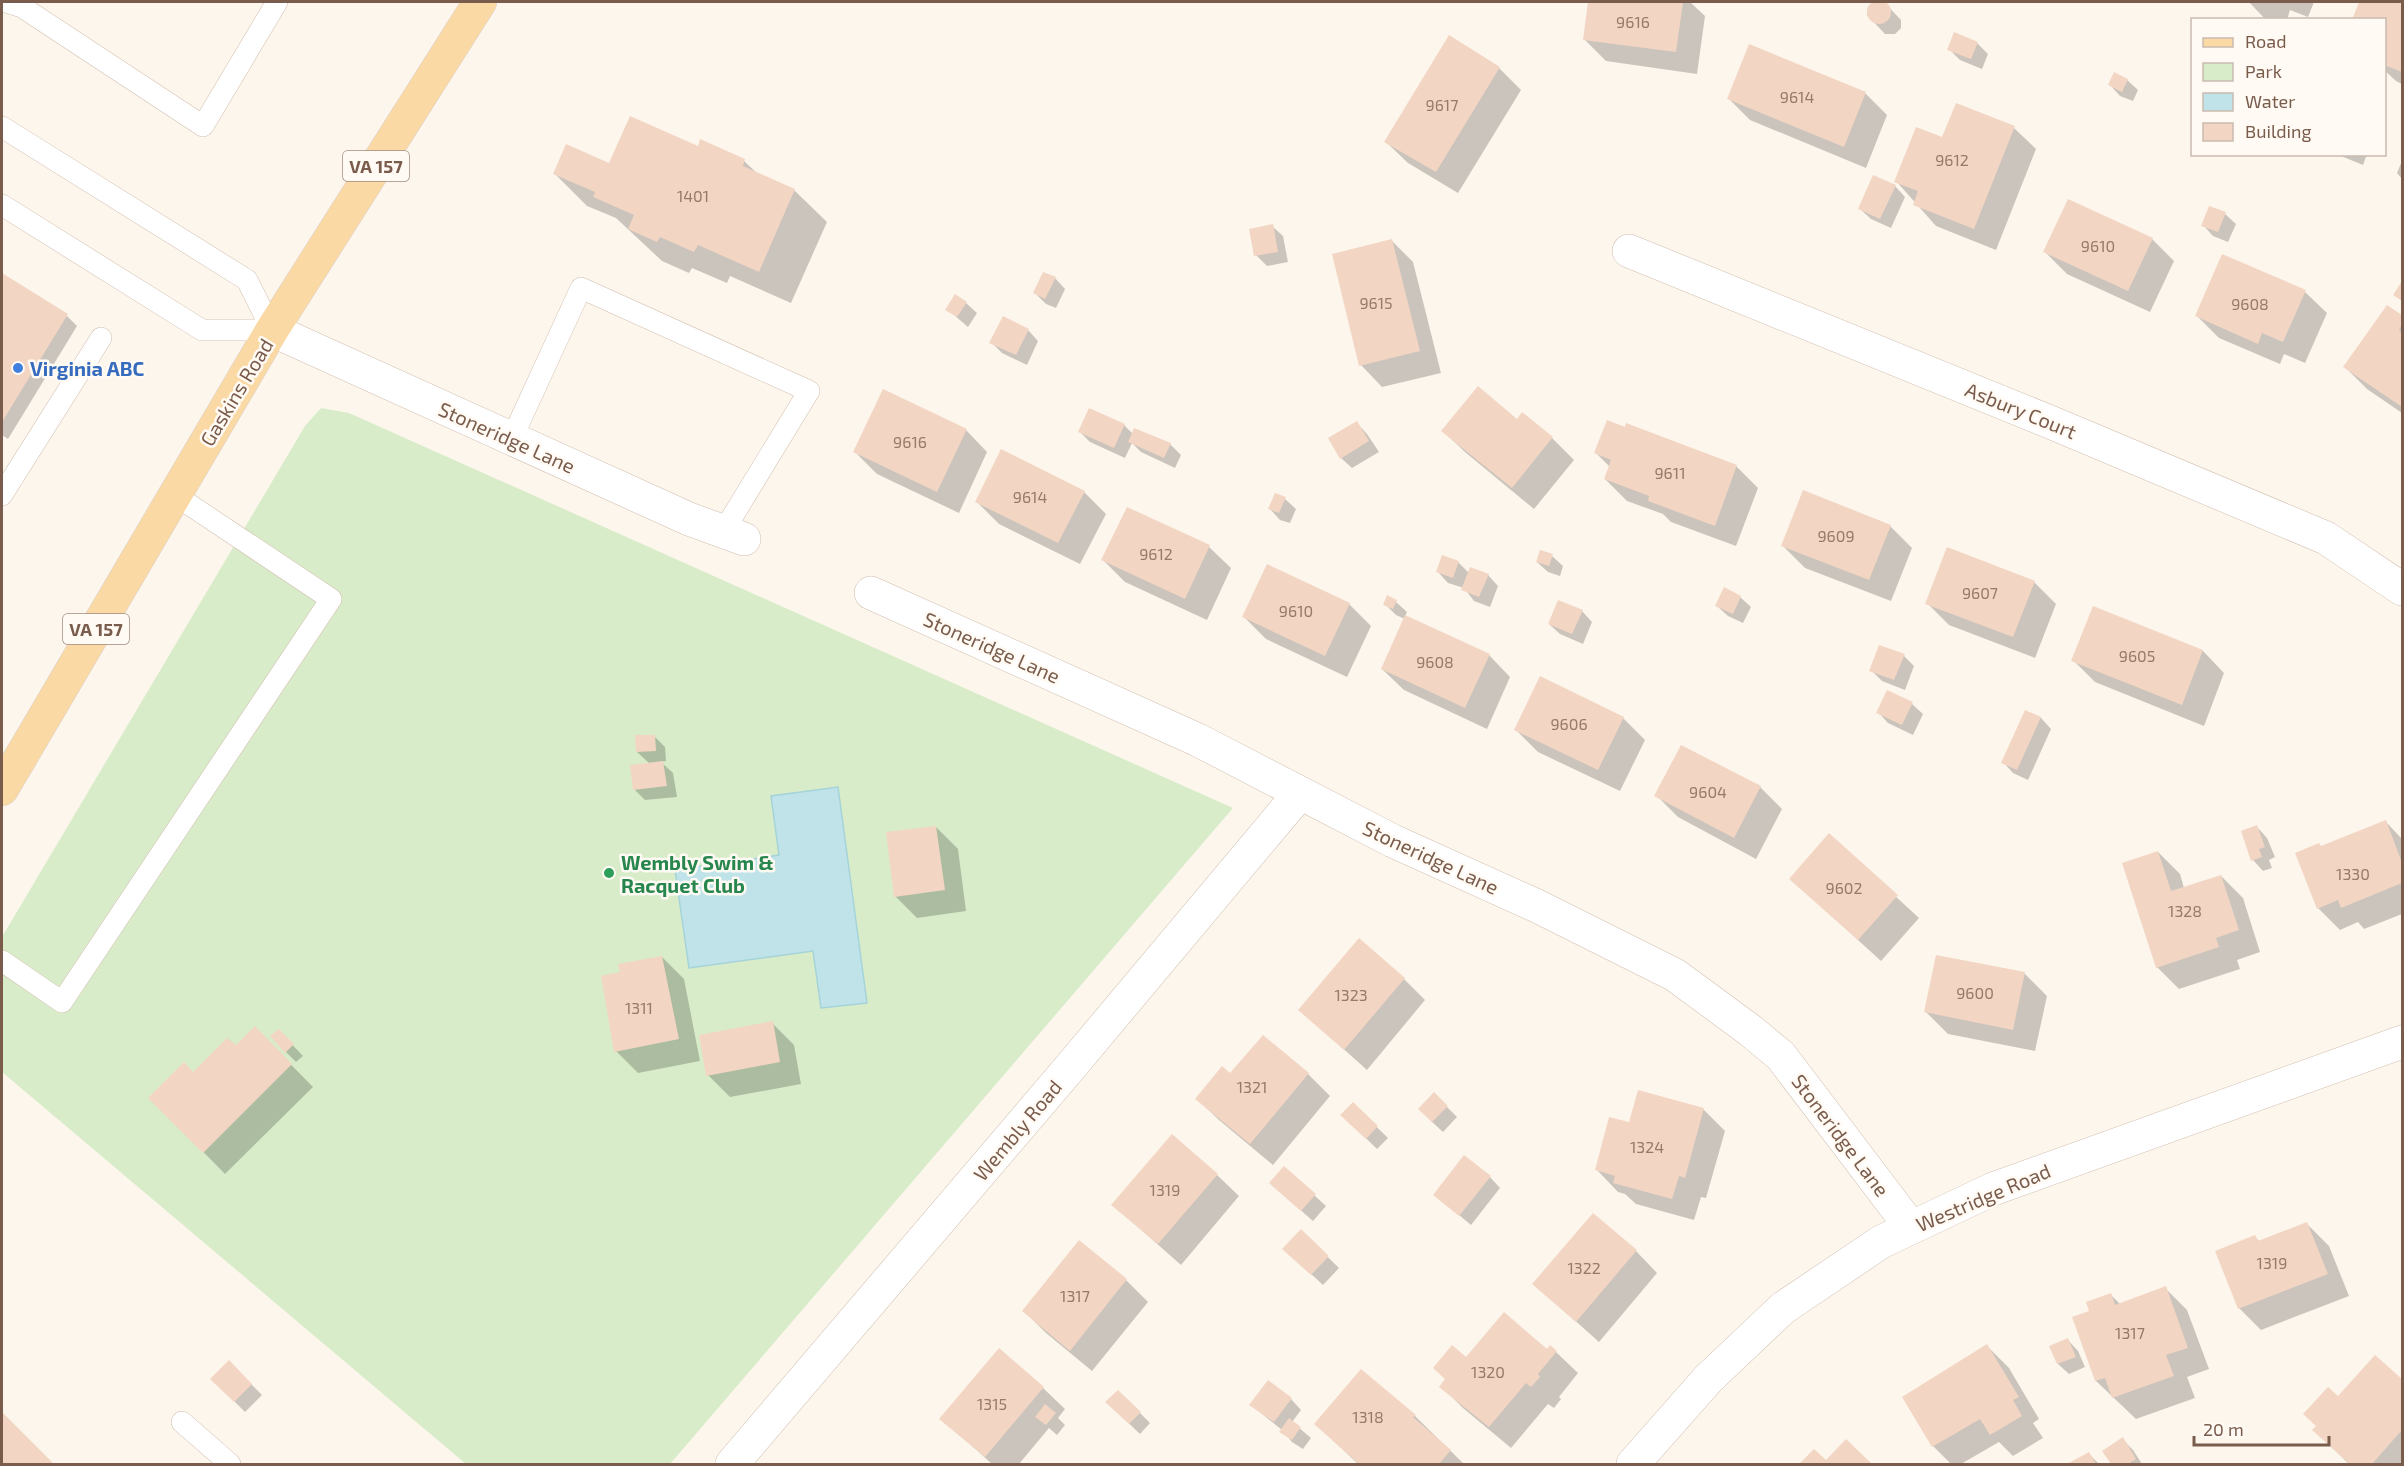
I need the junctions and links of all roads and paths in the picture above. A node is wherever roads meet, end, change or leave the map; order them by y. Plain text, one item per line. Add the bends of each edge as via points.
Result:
1 (6, 2) edge
2 (277, 2) edge
3 (480, 2) edge
4 (2, 127) edge
5 (2, 205) edge
6 (1629, 251) dead end
7 (272, 330) junction
8 (101, 338) dead end
9 (512, 438) junction
10 (2, 495) edge
11 (175, 495) junction
12 (734, 536) joint
13 (2403, 588) edge
14 (871, 593) dead end
15 (2, 789) edge
16 (1300, 793) junction
17 (2, 962) edge
18 (2403, 1042) edge
19 (1910, 1226) junction
20 (182, 1422) dead end
21 (230, 1464) edge
22 (732, 1464) edge
23 (1633, 1464) edge

1 - 2 lane via 22,7 203,126
3 - 7 main road, Gaskins Road / VA 157
4 - 7 lane via 247,280
5 - 7 lane via 202,330
6 - 13 street, Asbury Court via 2326,538
7 - 9 street, Stoneridge Lane
7 - 11 main road, Gaskins Road / VA 157
8 - 10 lane
9 - 12 street, Stoneridge Lane
9 - 12 lane via 581,288 808,391
11 - 15 main road, Gaskins Road / VA 157
11 - 17 lane via 331,599 62,1002
14 - 16 street, Stoneridge Lane via 1198,740
16 - 19 street, Stoneridge Lane via 1676,975 1781,1056
16 - 22 street, Wembly Road
18 - 19 street, Westridge Road via 1993,1189
19 - 23 street, Westridge Road via 1783,1308 1708,1379
20 - 21 lane

